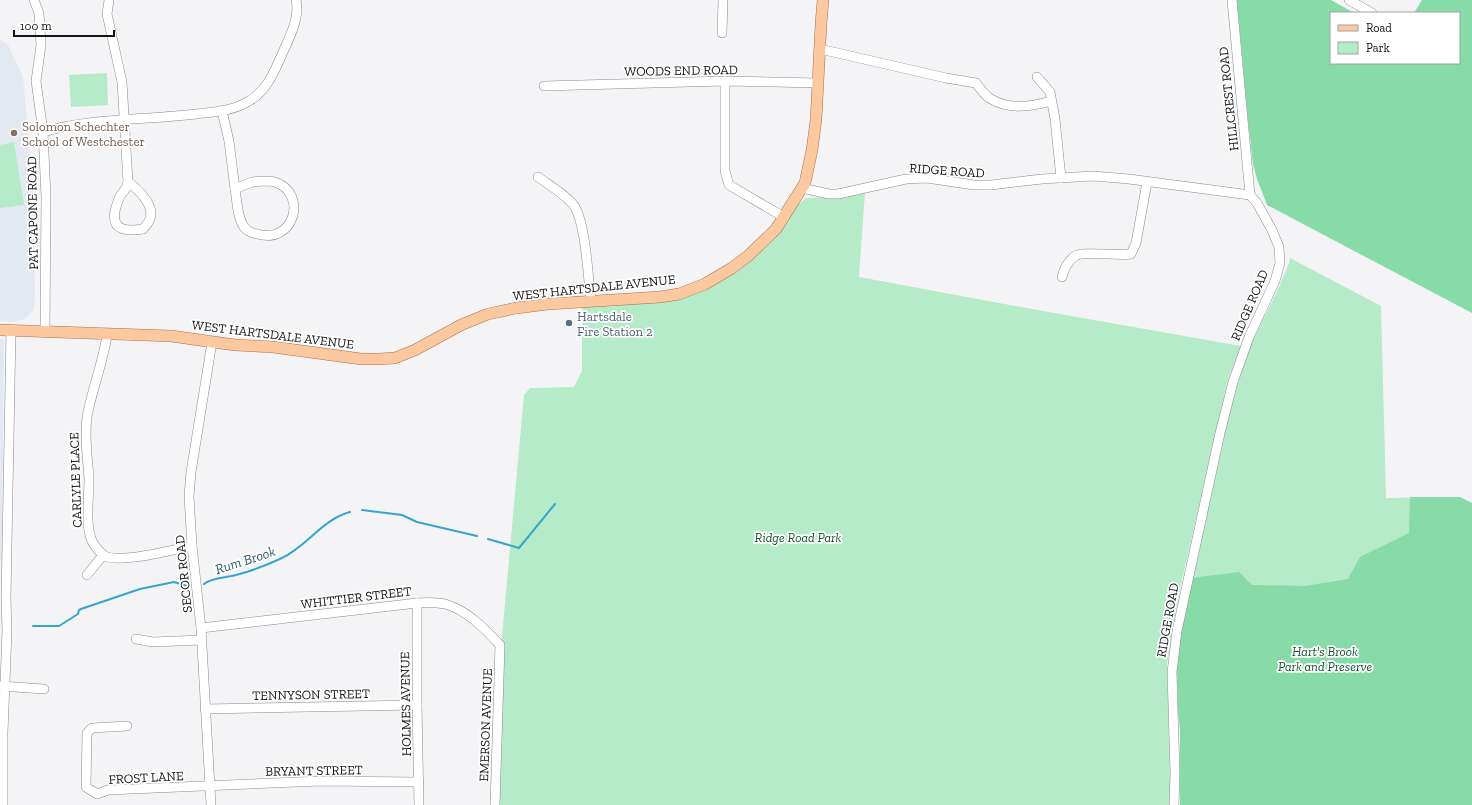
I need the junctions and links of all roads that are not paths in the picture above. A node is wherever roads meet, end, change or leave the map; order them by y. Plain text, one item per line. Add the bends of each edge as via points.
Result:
1 (34, 0) edge
2 (110, 0) edge
3 (296, 0) edge
4 (722, 0) edge
5 (823, 0) edge
6 (1232, 0) edge
7 (1349, 0) edge
8 (1370, 12) edge
9 (722, 33) dead end
10 (820, 49) junction
11 (1037, 77) dead end
12 (726, 81) junction
13 (818, 83) junction
14 (544, 86) dead end
15 (1051, 101) junction
16 (222, 111) junction
17 (125, 121) junction
18 (42, 132) junction
19 (538, 177) dead end
20 (1061, 178) junction
21 (128, 182) junction
22 (1147, 182) junction
23 (802, 188) junction
24 (235, 189) junction
25 (1250, 195) junction
26 (784, 217) junction
27 (1062, 277) dead end
28 (591, 302) junction
29 (6, 330) edge
30 (45, 331) junction
31 (107, 335) junction
32 (212, 342) junction
33 (192, 546) junction
34 (103, 555) junction
35 (3, 570) edge
36 (87, 576) dead end
37 (417, 603) junction
38 (201, 628) junction
39 (136, 639) dead end
40 (201, 640) junction
41 (500, 645) joint
42 (2, 686) edge
43 (44, 689) dead end
44 (417, 704) junction
45 (206, 708) junction
46 (127, 726) dead end
47 (419, 782) junction
48 (210, 786) junction
49 (3, 805) edge
50 (211, 805) edge
51 (419, 805) edge
52 (496, 805) edge
53 (1174, 805) edge

1 - 18 street, PAT CAPONE ROAD via 39,13 41,45 36,81
2 - 17 street via 106,14 122,82
3 - 16 street via 296,18 273,74 260,93 250,101
4 - 9 street
5 - 10 main road, WEST HARTSDALE AVENUE
6 - 25 street, HILLCREST ROAD
7 - 8 street
10 - 13 main road, WEST HARTSDALE AVENUE
10 - 15 street via 946,78 976,82 989,99 1010,106 1036,106
11 - 15 street via 1050,92
12 - 13 street, WOODS END ROAD
12 - 14 street, WOODS END ROAD
12 - 26 street via 725,170 729,185
13 - 23 main road, WEST HARTSDALE AVENUE via 812,150 807,177
15 - 20 street
16 - 17 street
16 - 24 street
17 - 18 street via 63,126
17 - 21 street
18 - 30 street, PAT CAPONE ROAD via 46,197
19 - 28 street via 575,207 584,243
20 - 22 street, RIDGE ROAD via 1093,176
20 - 23 street, RIDGE ROAD via 991,185 926,178 906,179 838,194
21 - 21 street via 145,198 151,211 150,220 143,229 125,230 116,224 116,206 128,187
22 - 25 street, RIDGE ROAD
22 - 27 street via 1136,244 1131,254 1076,255 1064,269
23 - 26 main road, WEST HARTSDALE AVENUE
24 - 24 street via 252,182 263,181 275,182 286,188 291,193 294,208 290,224 281,233 271,236 251,233 241,220
25 - 53 street, RIDGE ROAD via 1262,209 1272,230 1279,247 1280,262 1275,281 1249,336 1234,382 1218,441 1178,625 1172,672
26 - 28 main road, WEST HARTSDALE AVENUE via 776,229 748,256 705,284 679,294
28 - 32 main road, WEST HARTSDALE AVENUE via 548,304 488,314 395,358 361,359
29 - 30 main road, WEST HARTSDALE AVENUE
29 - 35 street
30 - 31 main road, WEST HARTSDALE AVENUE
31 - 32 main road, WEST HARTSDALE AVENUE via 171,336
31 - 34 street, CARLYLE PLACE via 92,393 85,439 89,481 89,530 92,541
32 - 33 street, SECOR ROAD via 191,472 189,496
33 - 34 street via 140,557 120,559
33 - 38 street, SECOR ROAD
34 - 36 street
35 - 42 street via 7,631
37 - 38 street, WHITTIER STREET
37 - 41 street, WHITTIER STREET via 434,602 457,608
37 - 44 street, HOLMES AVENUE
38 - 40 street, SECOR ROAD
39 - 40 street via 159,642
40 - 45 street, SECOR ROAD
41 - 52 street, EMERSON AVENUE
42 - 43 street
42 - 49 street
44 - 45 street, TENNYSON STREET
44 - 47 street, HOLMES AVENUE
45 - 48 street, SECOR ROAD
46 - 48 street, FROST LANE via 92,728 87,733 86,787 97,794 108,790
47 - 48 street, BRYANT STREET via 321,781
47 - 51 street, HOLMES AVENUE
48 - 50 street, SECOR ROAD

